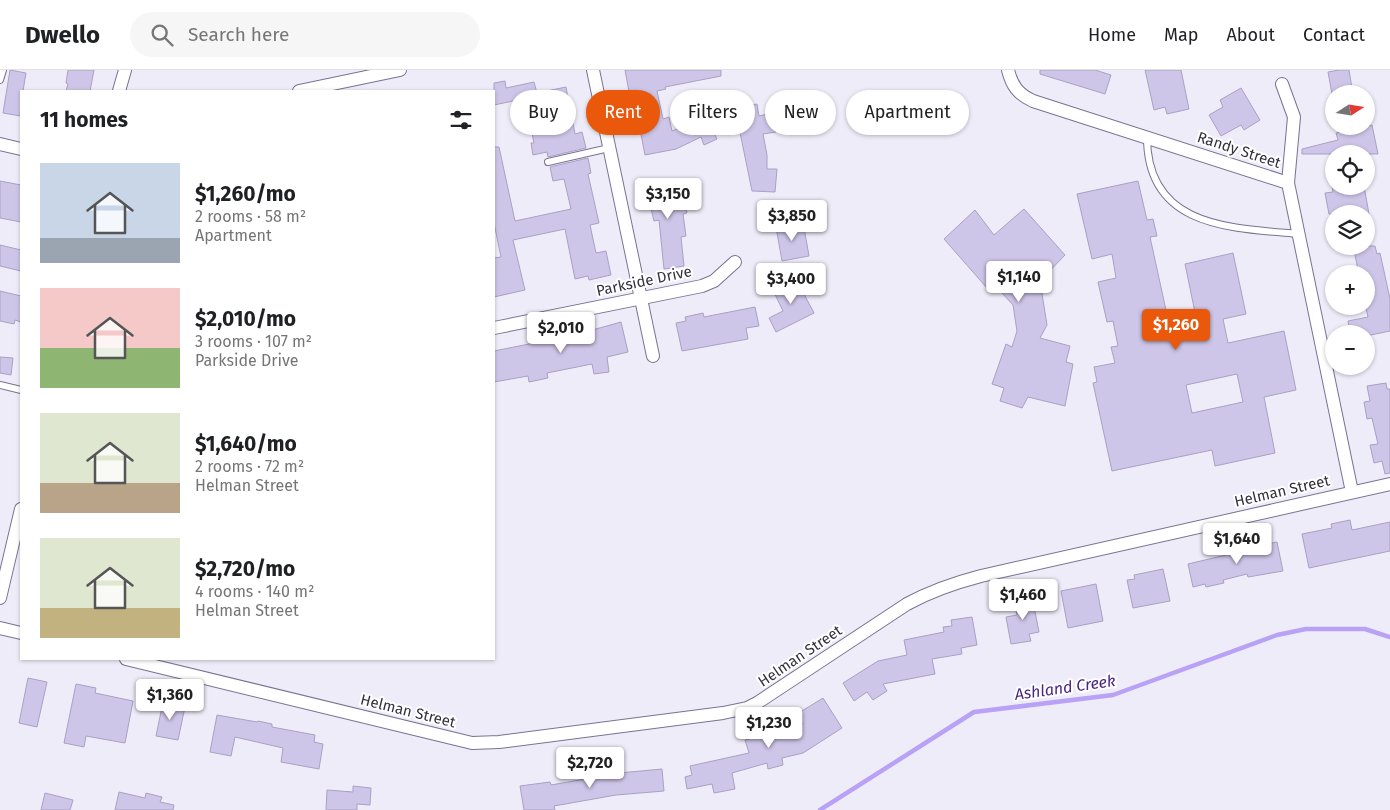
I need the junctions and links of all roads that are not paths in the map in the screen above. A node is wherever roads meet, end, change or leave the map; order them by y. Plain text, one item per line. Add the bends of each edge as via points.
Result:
1 (2, 70) edge
2 (125, 70) edge
3 (400, 70) edge
4 (593, 70) edge
5 (1008, 70) edge
6 (0, 80) edge
7 (1282, 84) dead end
8 (119, 90) edge
9 (304, 90) edge
10 (1147, 138) junction
11 (0, 144) edge
12 (609, 148) junction
13 (20, 149) edge
14 (548, 162) dead end
15 (1288, 183) junction
16 (1299, 234) junction
17 (735, 262) dead end
18 (640, 298) junction
19 (495, 328) edge
20 (653, 356) dead end
21 (0, 385) edge
22 (20, 390) edge
23 (1390, 484) edge
24 (1352, 492) junction
25 (20, 513) edge
26 (0, 598) edge
27 (0, 628) edge
28 (20, 633) edge
29 (130, 660) edge

1 - 6 lane
2 - 8 street
3 - 9 street
4 - 12 street
5 - 10 street, Randy Street via 1017,91 1024,97
7 - 15 street via 1294,117
10 - 15 street, Randy Street
10 - 16 lane via 1151,174 1187,214 1220,225
11 - 13 street
12 - 14 lane
12 - 18 street
15 - 16 street, Randy Street
16 - 24 street, Randy Street
17 - 18 street, Parkside Drive via 714,281 702,286
18 - 19 street, Parkside Drive
18 - 20 street
21 - 22 lane
23 - 24 street, Helman Street
24 - 29 street, Helman Street via 949,584 908,604 757,704 723,713 472,743
25 - 26 street
27 - 28 street

